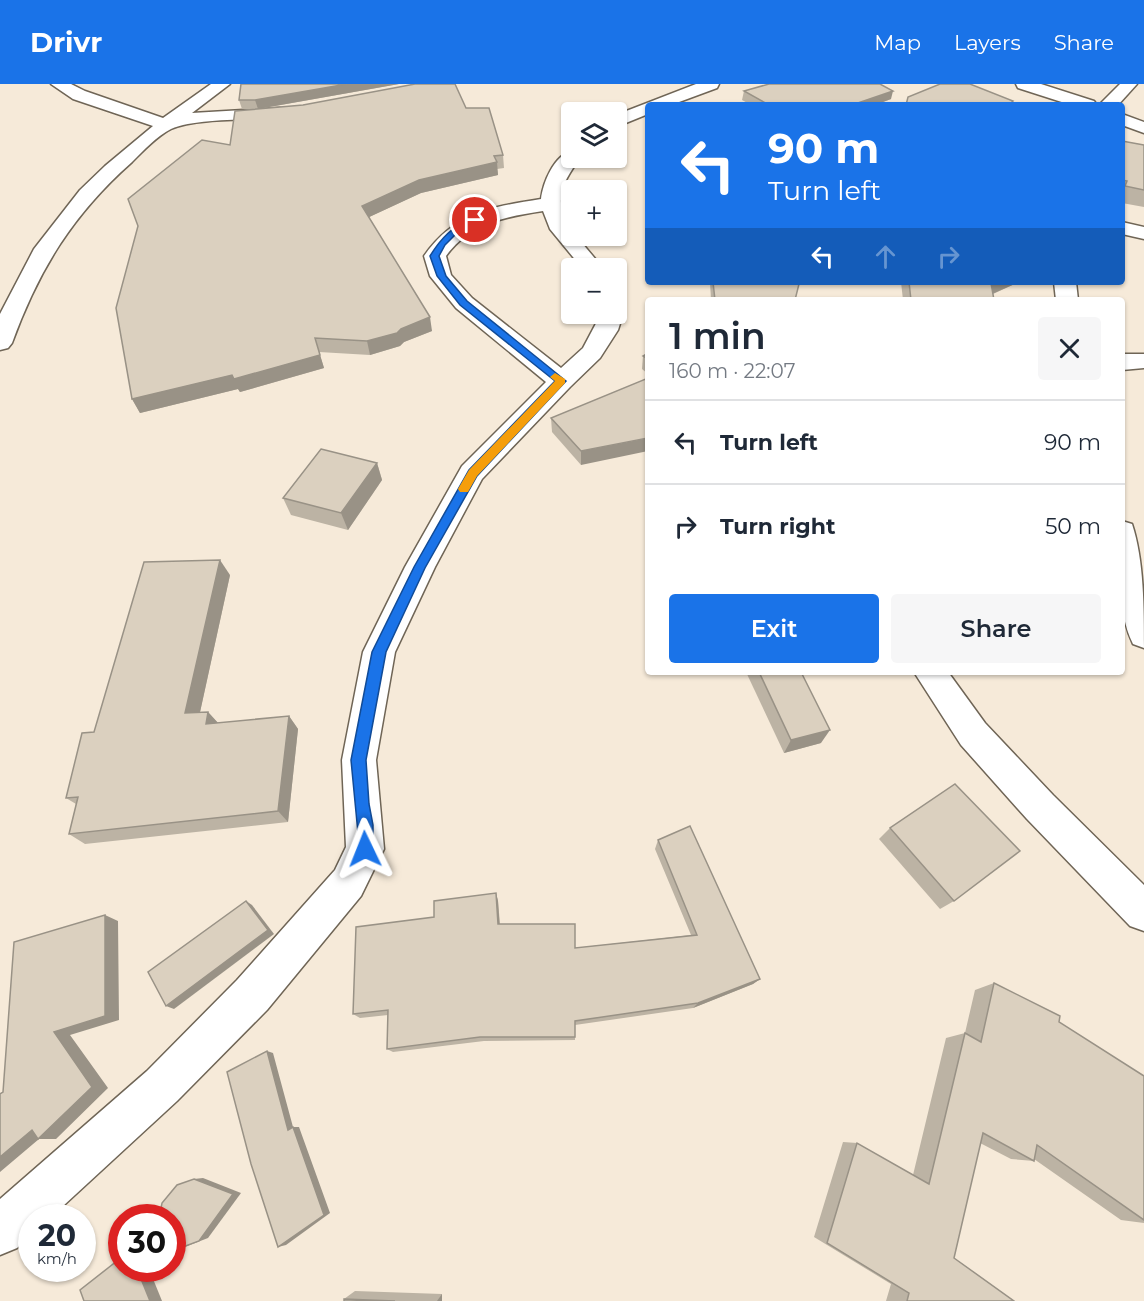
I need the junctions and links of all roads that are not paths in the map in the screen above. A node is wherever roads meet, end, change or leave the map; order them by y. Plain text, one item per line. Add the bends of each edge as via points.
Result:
1 (60, 84) edge
2 (222, 84) edge
3 (711, 84) edge
4 (1024, 84) edge
5 (1129, 84) edge
6 (664, 102) edge
7 (1079, 102) edge
8 (1111, 102) edge
9 (645, 109) edge
10 (298, 110) edge
11 (627, 117) edge
12 (1125, 120) edge
13 (167, 125) junction
14 (1144, 128) edge
15 (563, 168) edge
16 (550, 204) junction
17 (1125, 229) edge
18 (1144, 232) edge
19 (584, 258) edge
20 (608, 324) edge
21 (0, 343) edge
22 (1144, 361) edge
23 (1125, 362) edge
24 (561, 381) junction
25 (1125, 546) edge
26 (1144, 635) edge
27 (932, 675) edge
28 (1144, 912) edge
29 (0, 1232) edge

1 - 13 street via 79,95
2 - 13 street
3 - 6 street
4 - 7 street
5 - 8 street
9 - 11 street
10 - 13 street via 184,119
12 - 14 street
13 - 21 street via 122,160 80,201 27,278
15 - 16 street via 555,178
16 - 19 street via 554,223
16 - 24 street via 490,214 459,227 435,256 441,276 464,303
17 - 18 street
20 - 24 street via 592,353
22 - 23 street
24 - 29 street via 472,473 379,652 358,760 365,849 348,883 252,995 162,1086
25 - 26 street
27 - 28 street via 973,734

